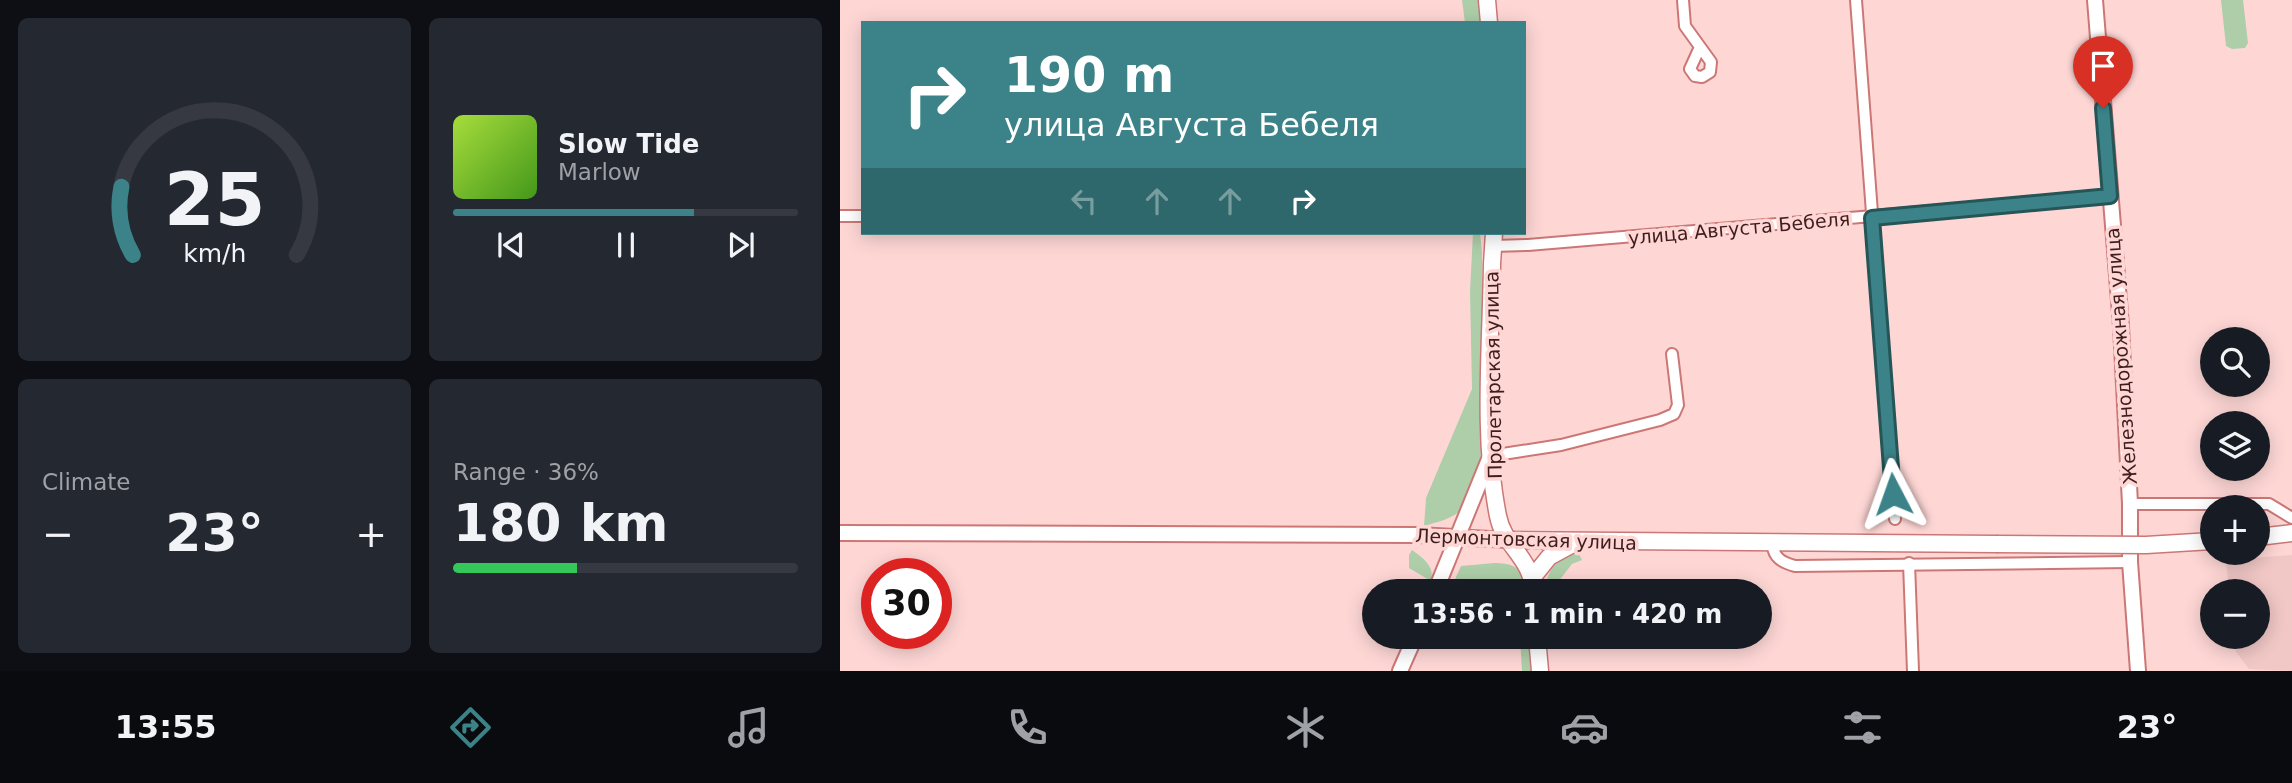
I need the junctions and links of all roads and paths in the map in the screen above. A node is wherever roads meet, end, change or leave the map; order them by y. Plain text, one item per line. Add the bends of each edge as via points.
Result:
1 (1487, 0) edge
2 (1683, 0) edge
3 (1856, 0) edge
4 (2095, 0) edge
5 (1489, 21) edge
6 (1700, 47) dead end
7 (2110, 196) junction
8 (840, 216) edge
9 (861, 216) edge
10 (1872, 218) junction
11 (1494, 239) edge
12 (1672, 354) dead end
13 (1490, 456) junction
14 (2130, 504) junction
15 (2292, 518) edge
16 (1895, 519) dead end
17 (840, 533) edge
18 (2292, 533) edge
19 (2270, 536) edge
20 (1457, 538) junction
21 (1508, 540) junction
22 (1581, 541) junction
23 (2200, 542) edge
24 (1772, 543) junction
25 (2130, 562) junction
26 (1909, 563) junction
27 (1440, 579) edge
28 (1532, 579) edge
29 (1536, 579) edge
30 (1410, 649) edge
31 (1538, 649) edge
32 (1400, 671) edge
33 (1540, 671) edge
34 (1913, 671) edge
35 (2138, 671) edge

1 - 5 main road
2 - 6 street via 1685,26
3 - 10 street
4 - 7 main road, Железнодорожная улица
7 - 10 street, улица Августа Бебеля
7 - 14 main road, Железнодорожная улица
8 - 9 street
10 - 11 street, улица Августа Бебеля via 1528,245
10 - 16 street
11 - 13 main road, Пролетарская улица
12 - 13 street via 1678,405 1674,414 1561,445
13 - 20 main road
13 - 21 main road, Пролетарская улица via 1497,513
14 - 15 street via 2269,504
14 - 25 main road, Железнодорожная улица
17 - 20 main road, Лермонтовская улица
18 - 19 main road
20 - 21 main road, Лермонтовская улица
20 - 27 main road
21 - 22 main road, Лермонтовская улица
21 - 28 main road, Пролетарская улица via 1528,565
22 - 24 main road, Лермонтовская улица
22 - 29 main road via 1555,552
23 - 24 main road, Лермонтовская улица, bridge
24 - 26 street via 1781,562 1795,566
25 - 26 street
25 - 35 main road, Железнодорожная улица
26 - 34 street
30 - 32 main road
31 - 33 main road

